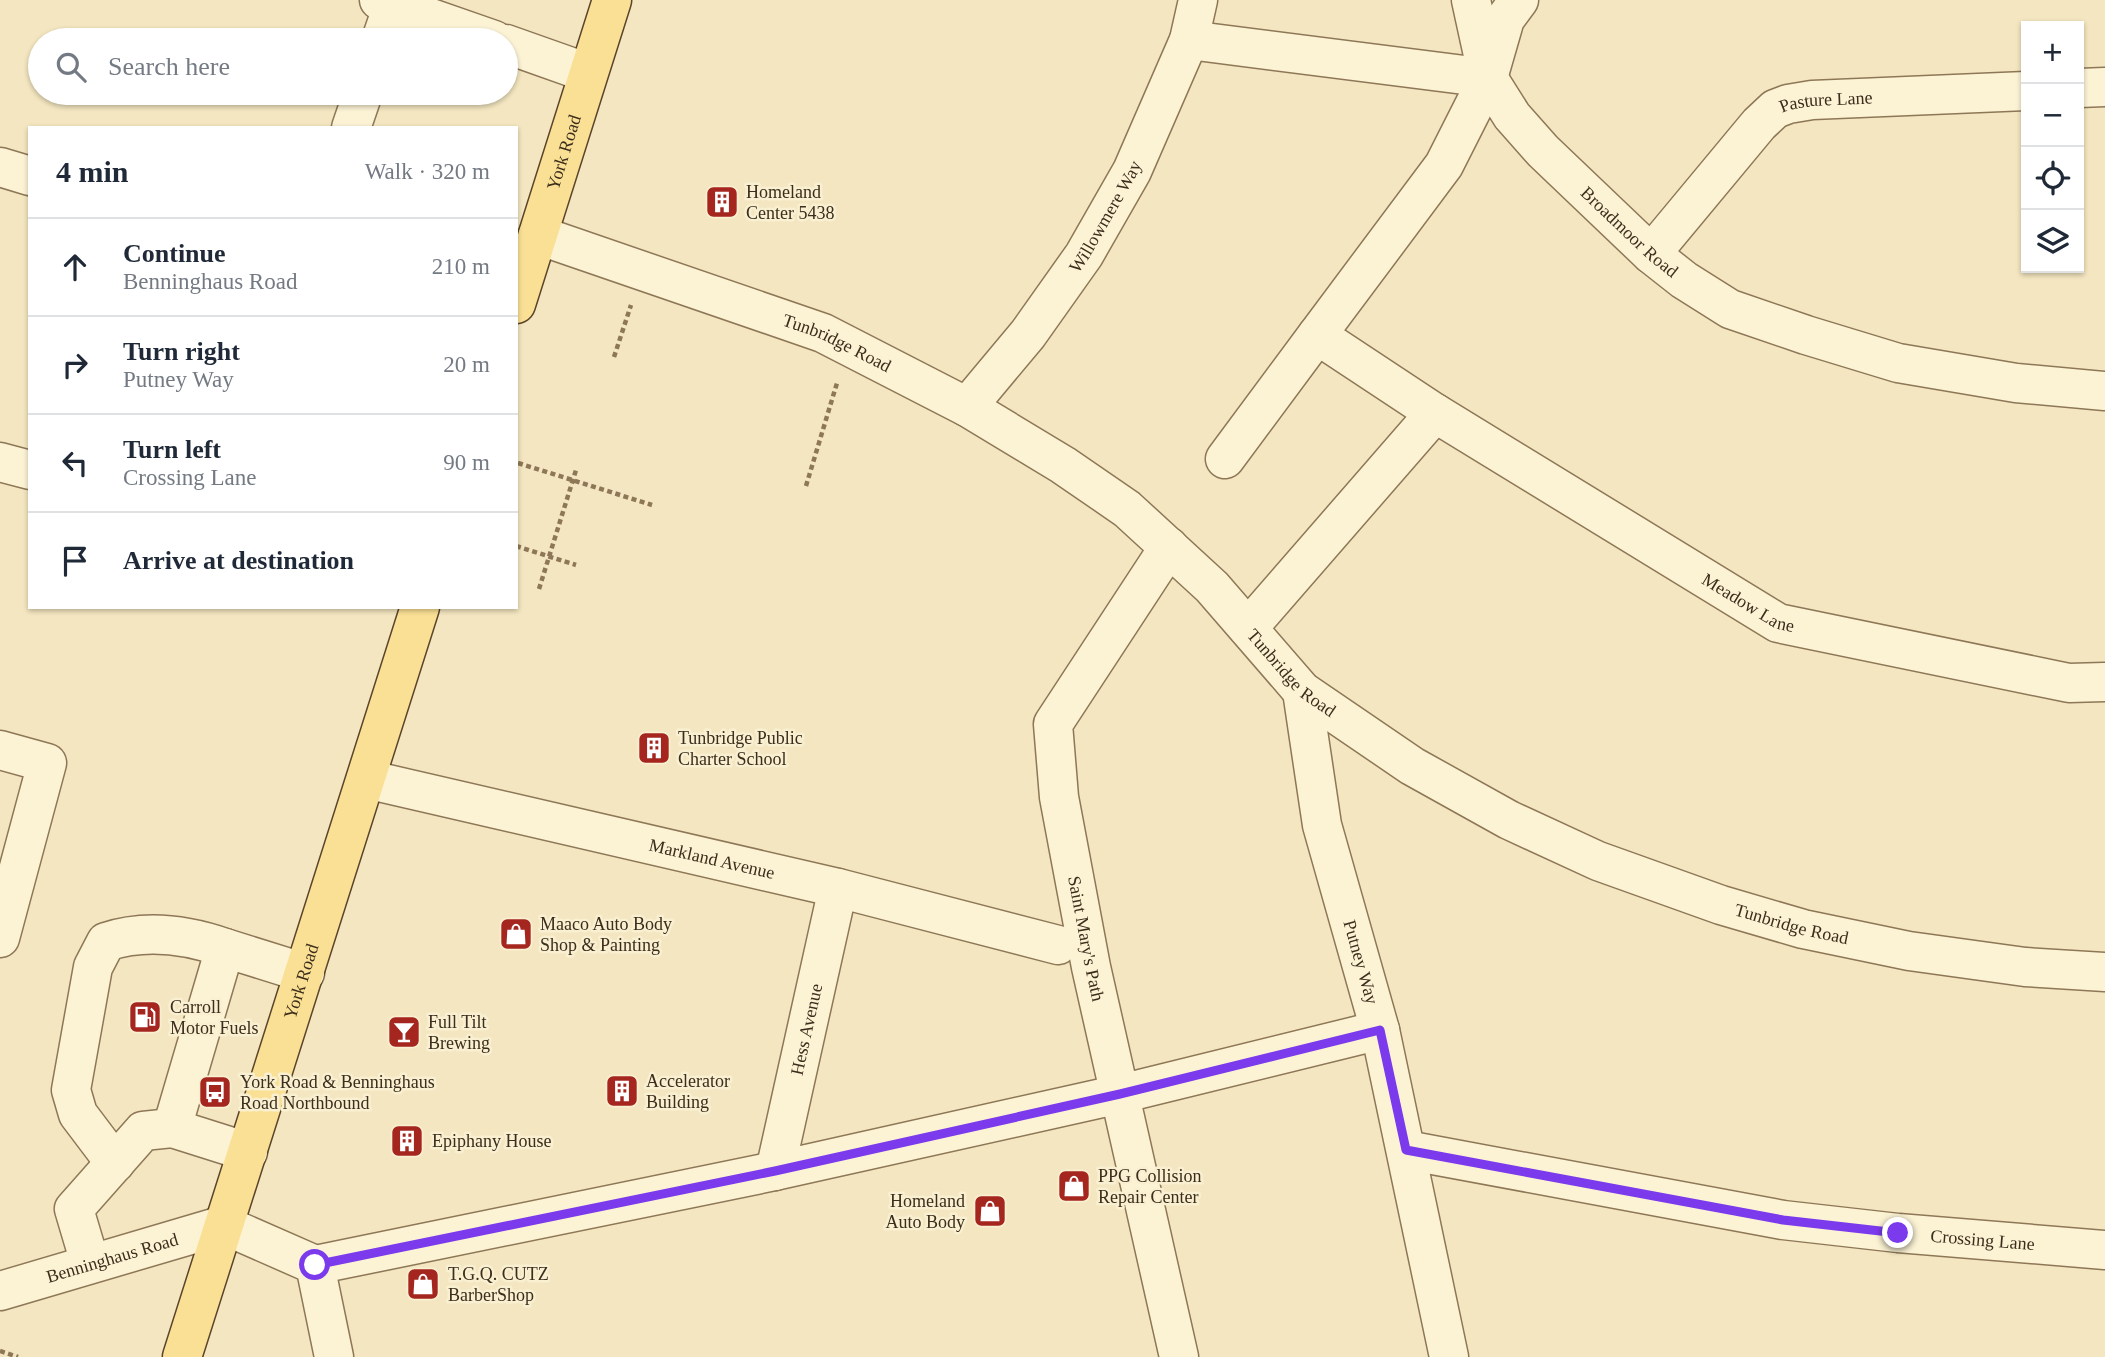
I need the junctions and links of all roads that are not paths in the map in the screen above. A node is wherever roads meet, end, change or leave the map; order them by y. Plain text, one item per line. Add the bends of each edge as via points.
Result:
1 (611, 0) edge
2 (1198, 0) edge
3 (1471, 0) edge
4 (1519, 0) edge
5 (386, 2) edge
6 (383, 28) edge
7 (460, 28) edge
8 (1189, 40) junction
9 (518, 48) edge
10 (588, 73) junction
11 (1488, 78) junction
12 (2105, 87) edge
13 (2084, 88) edge
14 (2021, 91) edge
15 (359, 105) edge
16 (352, 126) edge
17 (0, 167) edge
18 (28, 175) edge
19 (538, 235) junction
20 (1651, 254) junction
21 (518, 298) edge
22 (1317, 335) junction
23 (2105, 391) edge
24 (967, 407) junction
25 (1435, 413) junction
26 (1225, 459) dead end
27 (0, 462) edge
28 (28, 469) edge
29 (1169, 547) junction
30 (419, 609) edge
31 (1248, 628) junction
32 (2105, 682) edge
33 (1302, 691) junction
34 (0, 750) edge
35 (366, 779) junction
36 (838, 888) junction
37 (0, 938) edge
38 (1058, 945) dead end
39 (226, 948) junction
40 (2105, 972) edge
41 (305, 973) junction
42 (1380, 1030) junction
43 (1120, 1094) junction
44 (172, 1128) junction
45 (1406, 1150) junction
46 (248, 1152) junction
47 (115, 1163) junction
48 (775, 1171) junction
49 (224, 1225) junction
50 (2105, 1251) edge
51 (89, 1263) junction
52 (315, 1265) junction
53 (0, 1291) edge
54 (182, 1357) edge
55 (334, 1357) edge
56 (1179, 1357) edge
57 (1449, 1357) edge

1 - 10 main road, York Road
2 - 8 street, Willowmere Way
3 - 11 street, Broadmoor Road
4 - 11 street via 1505,19
5 - 6 street
5 - 7 street
8 - 11 street
8 - 24 street, Willowmere Way via 1132,171 1083,255 1028,334
9 - 10 street
10 - 19 main road, York Road
11 - 20 street, Broadmoor Road via 1512,116 1543,151
11 - 22 street via 1444,165
12 - 13 street
14 - 20 street, Pasture Lane via 1846,97 1775,109
15 - 16 street
17 - 18 street
19 - 21 main road, York Road
19 - 24 street, Tunbridge Road via 823,333
20 - 23 street, Broadmoor Road via 1730,309 1898,363 2016,383
22 - 25 street, Meadow Lane
22 - 26 street
24 - 29 street, Tunbridge Road via 1127,509
25 - 31 street
25 - 32 street, Meadow Lane via 1778,623 2069,683
27 - 28 street
29 - 31 street, Tunbridge Road
29 - 43 street, Saint Mary's Path via 1053,724 1059,797
30 - 35 main road, York Road
31 - 33 street, Tunbridge Road
33 - 40 street, Tunbridge Road via 1412,766 1509,820 1598,861 1721,905 1803,929 1909,951 2025,967
33 - 42 street, Putney Way via 1322,825
34 - 37 street via 47,763
35 - 36 street, Markland Avenue
35 - 41 main road, York Road
36 - 38 street, Markland Avenue
36 - 48 street, Hess Avenue
39 - 41 street
39 - 44 street
39 - 47 street via 178,936 125,936 106,942 93,967 71,1090 78,1114
41 - 46 main road, York Road
42 - 43 street
42 - 45 street, Putney Way
43 - 48 street
43 - 56 street, Saint Mary's Path
44 - 46 street
44 - 47 street via 143,1131
45 - 50 street, Crossing Lane via 1783,1220
45 - 57 street, Putney Way
46 - 49 main road, York Road
47 - 51 street via 74,1209
48 - 52 street
49 - 51 street, Benninghaus Road
49 - 52 street
49 - 54 main road, York Road
51 - 53 street, Benninghaus Road
52 - 55 street

